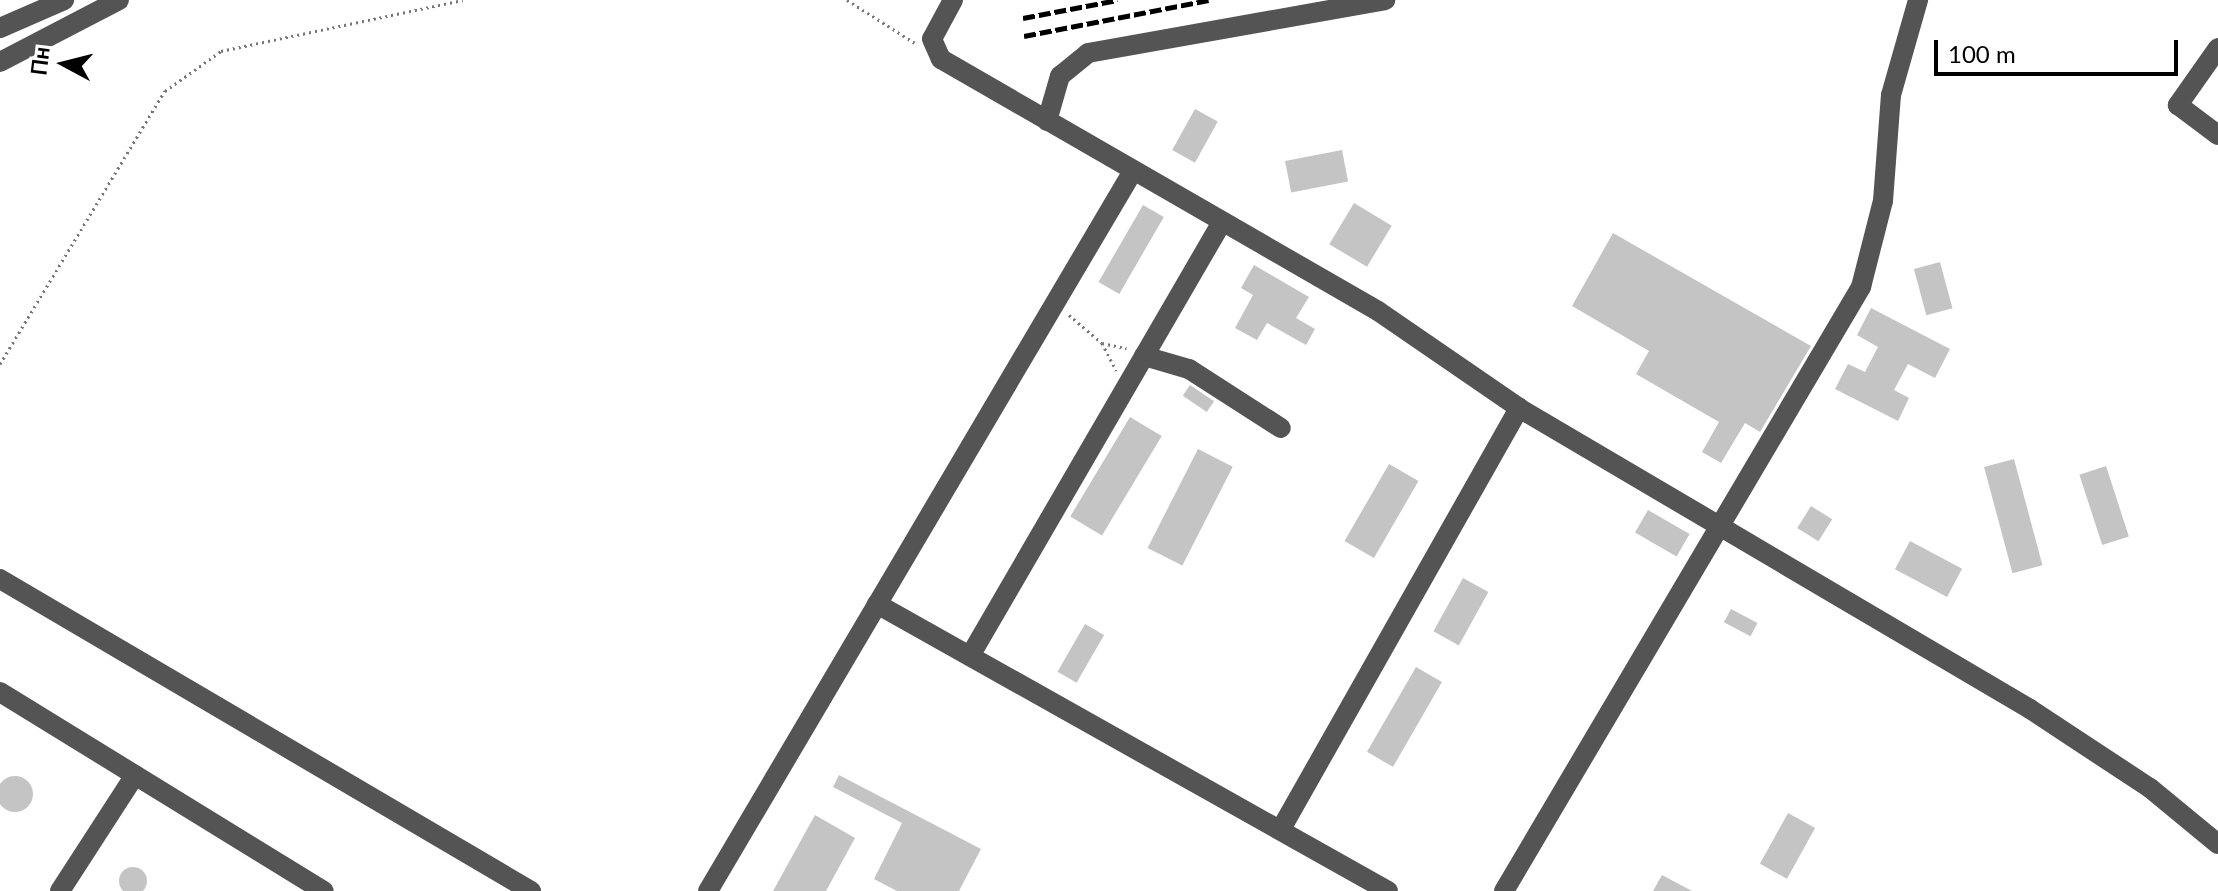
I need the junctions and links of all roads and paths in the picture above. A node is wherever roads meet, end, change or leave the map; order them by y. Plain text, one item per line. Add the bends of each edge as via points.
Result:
1 (64, 0) edge
2 (119, 0) edge
3 (463, 0) edge
4 (847, 0) edge
5 (953, 0) edge
6 (1385, 0) edge
7 (1918, 0) edge
8 (0, 28) edge
9 (2218, 48) edge
10 (941, 59) junction
11 (0, 62) edge
12 (1047, 121) junction
13 (2218, 135) edge
14 (1133, 171) junction
15 (1222, 222) junction
16 (1057, 299) junction
17 (1102, 343) junction
18 (1144, 356) junction
19 (0, 364) edge
20 (1121, 396) junction
21 (1519, 408) junction
22 (1281, 428) dead end
23 (1722, 528) junction
24 (0, 579) edge
25 (877, 604) junction
26 (970, 656) junction
27 (0, 692) edge
28 (135, 775) junction
29 (1281, 829) junction
30 (2218, 844) edge
31 (60, 891) edge
32 (324, 891) edge
33 (531, 891) edge
34 (708, 891) edge
35 (1388, 891) edge
36 (1504, 891) edge

1 - 8 lane
2 - 11 lane
3 - 19 path via 221,51 165,91
4 - 10 path
5 - 10 lane via 932,39
6 - 12 lane via 1088,53 1060,76
7 - 23 lane via 1891,95 1875,253
9 - 13 lane via 2178,105
10 - 12 lane
12 - 14 lane
14 - 15 lane
14 - 16 lane
15 - 18 lane
15 - 21 lane via 1378,311
16 - 17 path
16 - 25 lane
17 - 18 path
17 - 20 path
18 - 20 lane
18 - 22 lane via 1189,369
20 - 26 lane
21 - 23 lane
21 - 29 lane
23 - 30 lane via 2063,730
23 - 36 lane
24 - 33 lane
25 - 26 lane
25 - 34 lane
26 - 29 lane
27 - 28 lane
28 - 31 lane
28 - 32 lane
29 - 35 lane

